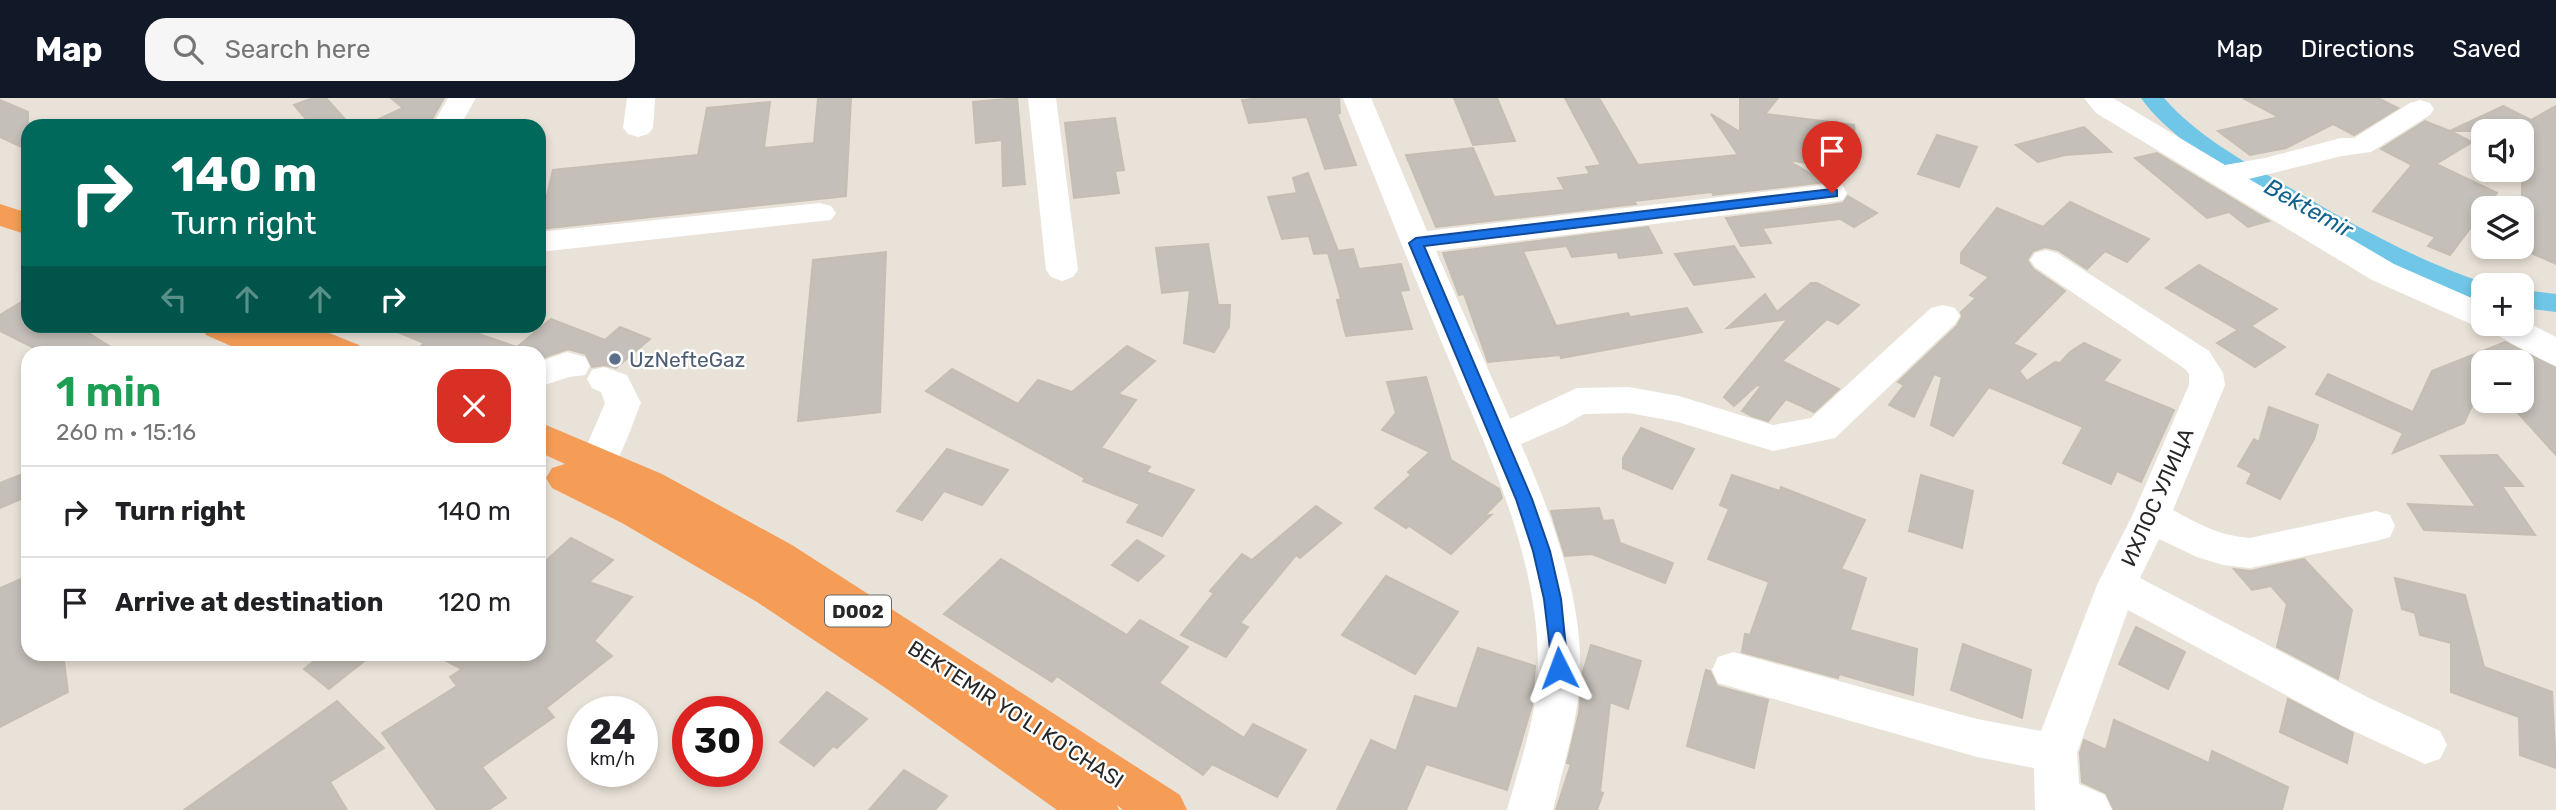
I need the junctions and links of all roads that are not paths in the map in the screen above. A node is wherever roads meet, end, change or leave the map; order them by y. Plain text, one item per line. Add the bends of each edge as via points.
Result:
1 (462, 98) edge
2 (641, 98) edge
3 (1042, 98) edge
4 (1357, 98) edge
5 (2098, 98) edge
6 (2420, 109) dead end
7 (450, 119) edge
8 (638, 128) dead end
9 (2226, 174) junction
10 (1832, 193) dead end
11 (820, 213) dead end
12 (0, 214) edge
13 (21, 222) edge
14 (0, 235) edge
15 (546, 241) edge
16 (21, 243) edge
17 (1416, 243) junction
18 (2046, 260) dead end
19 (1062, 270) dead end
20 (2471, 311) edge
21 (1943, 316) dead end
22 (284, 333) edge
23 (2530, 336) edge
24 (322, 346) edge
25 (2556, 354) edge
26 (546, 372) edge
27 (1500, 438) junction
28 (546, 441) edge
29 (546, 466) edge
30 (587, 472) junction
31 (2151, 516) junction
32 (2376, 526) dead end
33 (2117, 585) junction
34 (1733, 670) dead end
35 (2425, 744) dead end
36 (2055, 753) junction
37 (2069, 806) edge
38 (1095, 810) edge
39 (1163, 810) edge
40 (1530, 810) edge

1 - 7 street
2 - 8 street
3 - 19 street
4 - 17 street
5 - 9 street via 2106,107
6 - 9 street via 2361,146
9 - 20 street via 2383,272
10 - 17 street
11 - 15 street
12 - 13 highway
14 - 16 highway
17 - 27 street
18 - 31 street, ИХЛОС УЛИЦА via 2197,360 2206,373 2207,385
21 - 27 street via 1822,429 1773,438 1679,409 1629,400 1577,401
22 - 24 highway
23 - 25 street
26 - 30 street via 567,364 615,384 623,403
27 - 40 street via 1541,551 1558,634 1559,668
28 - 30 highway, BEKTEMIR YO'LI KO'CHASI / D002
29 - 30 highway, BEKTEMIR YO'LI KO'CHASI / D002
30 - 38 highway, BEKTEMIR YO'LI KO'CHASI / D002 via 623,503 754,577
30 - 39 highway, BEKTEMIR YO'LI KO'CHASI / D002 via 648,485 777,558
31 - 32 street via 2217,550 2232,553
31 - 33 street, ИХЛОС УЛИЦА
33 - 35 street
33 - 36 street, ИХЛОС УЛИЦА
34 - 36 street via 1977,738
36 - 37 street, ИХЛОС УЛИЦА

